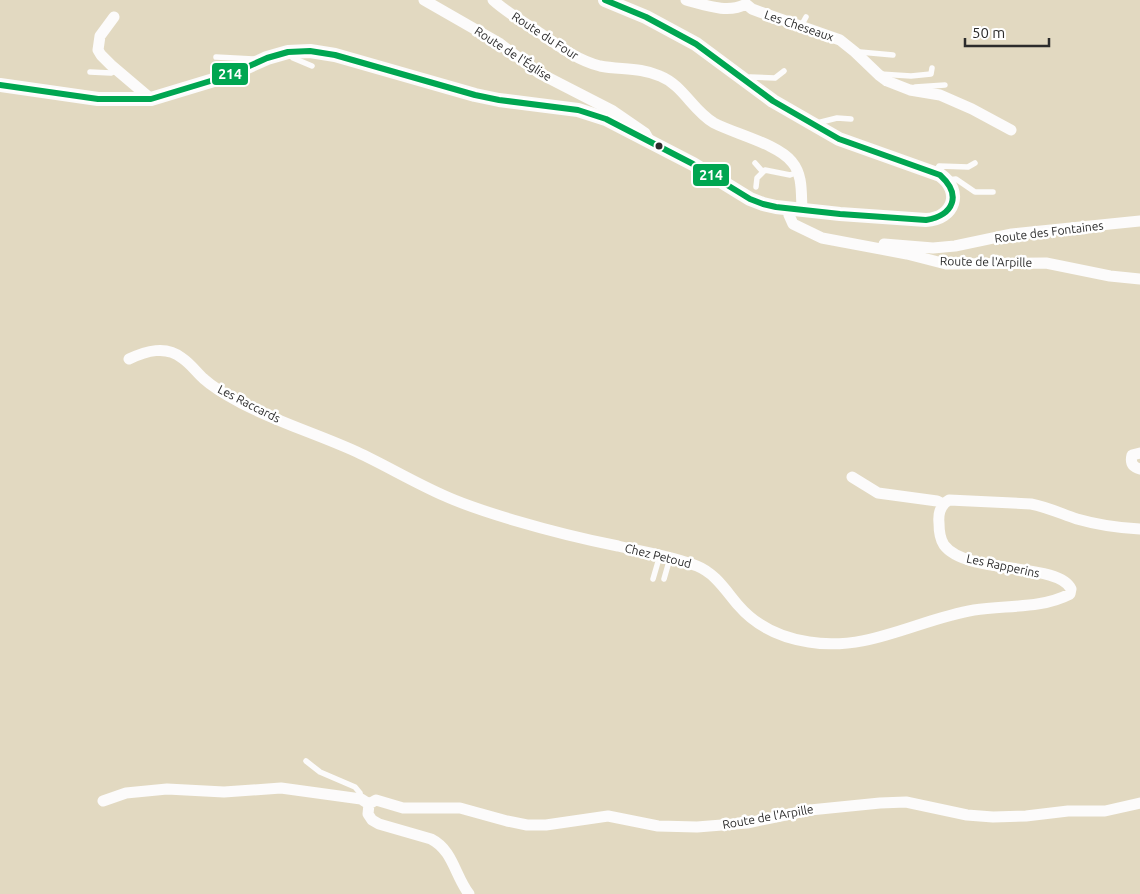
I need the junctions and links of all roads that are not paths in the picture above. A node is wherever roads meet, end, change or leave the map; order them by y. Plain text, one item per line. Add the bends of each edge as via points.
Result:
1 (424, 0) edge
2 (493, 0) edge
3 (605, 0) edge
4 (688, 0) edge
5 (745, 2) edge
6 (114, 16) dead end
7 (288, 52) junction
8 (857, 54) junction
9 (893, 55) dead end
10 (216, 57) dead end
11 (259, 62) junction
12 (312, 66) dead end
13 (932, 68) dead end
14 (117, 70) junction
15 (784, 71) dead end
16 (90, 72) dead end
17 (879, 76) junction
18 (746, 81) junction
19 (0, 85) edge
20 (945, 85) dead end
21 (910, 90) junction
22 (151, 99) junction
23 (851, 119) dead end
24 (814, 126) junction
25 (1011, 130) dead end
26 (649, 142) junction
27 (755, 163) dead end
28 (974, 163) dead end
29 (762, 171) junction
30 (798, 172) junction
31 (934, 172) junction
32 (947, 180) junction
33 (756, 187) dead end
34 (994, 192) dead end
35 (795, 209) junction
36 (1140, 221) edge
37 (869, 248) junction
38 (1140, 278) edge
39 (129, 359) dead end
40 (293, 426) joint
41 (1140, 453) edge
42 (1140, 469) edge
43 (852, 477) dead end
44 (943, 504) junction
45 (1140, 529) edge
46 (665, 556) junction
47 (653, 579) dead end
48 (664, 579) dead end
49 (1072, 592) joint
50 (306, 761) dead end
51 (365, 801) junction
52 (103, 802) dead end
53 (1140, 803) edge
54 (469, 894) edge

1 - 26 street, Route de l'Église via 498,43 539,73 613,111 645,133
2 - 30 street, Route du Four via 575,56 602,66 637,69 669,81 713,122 778,150 791,160
3 - 18 street via 646,17 696,44
4 - 5 street, Les Cheseaux via 713,8 734,8
5 - 8 street, Les Cheseaux via 752,9 803,22 840,40
6 - 14 street via 102,31 98,46 101,55
7 - 11 street
7 - 12 lane via 293,58
7 - 26 street via 326,53 486,98 578,110 606,119
8 - 9 lane
8 - 17 street, Les Cheseaux
10 - 11 lane
11 - 22 street via 227,76
13 - 17 lane via 932,74 881,73
14 - 16 lane
14 - 22 street
15 - 18 lane via 775,78 750,77
17 - 21 street, Les Cheseaux
18 - 24 street
19 - 22 street via 98,99
20 - 21 lane via 912,87
21 - 25 street, Les Cheseaux via 940,95
23 - 24 lane via 820,121
24 - 31 street via 856,146
26 - 35 street via 750,199
27 - 29 lane
28 - 31 lane via 968,167 940,166
29 - 30 lane via 790,175
29 - 33 lane
30 - 35 street via 801,182
31 - 32 street
32 - 34 lane via 956,179 975,192
32 - 35 street via 952,192 951,206 934,220
35 - 37 street, Route de l'Arpille via 789,215 793,224 822,238
36 - 37 street, Route des Fontaines via 1012,234 955,246 933,248 885,243
37 - 38 street, Route de l'Arpille via 946,264 1046,263 1110,276
39 - 40 street, Les Raccards via 144,351 176,354 222,393
40 - 46 street, Chez Petoud via 483,511
41 - 42 street via 1131,457 1133,464
43 - 44 street via 878,492
44 - 45 street via 955,500 1031,504 1110,527
44 - 49 street, Les Rapperins via 939,516 941,540 954,554 1052,577 1066,582
46 - 47 lane
46 - 48 lane
46 - 49 street, Chez Petoud via 695,565 706,572 746,614 771,631 813,643 872,640 969,611 1044,602
50 - 51 lane via 320,772 355,786
51 - 52 street, Route de l'Arpille via 281,788 224,792 167,789 126,793
51 - 53 street, Route de l'Arpille via 376,800 403,808 460,808 507,822 535,826 608,816 658,826 697,827 880,803 906,802 993,817 1068,811 1105,812
51 - 54 street via 368,814 375,822 439,843

